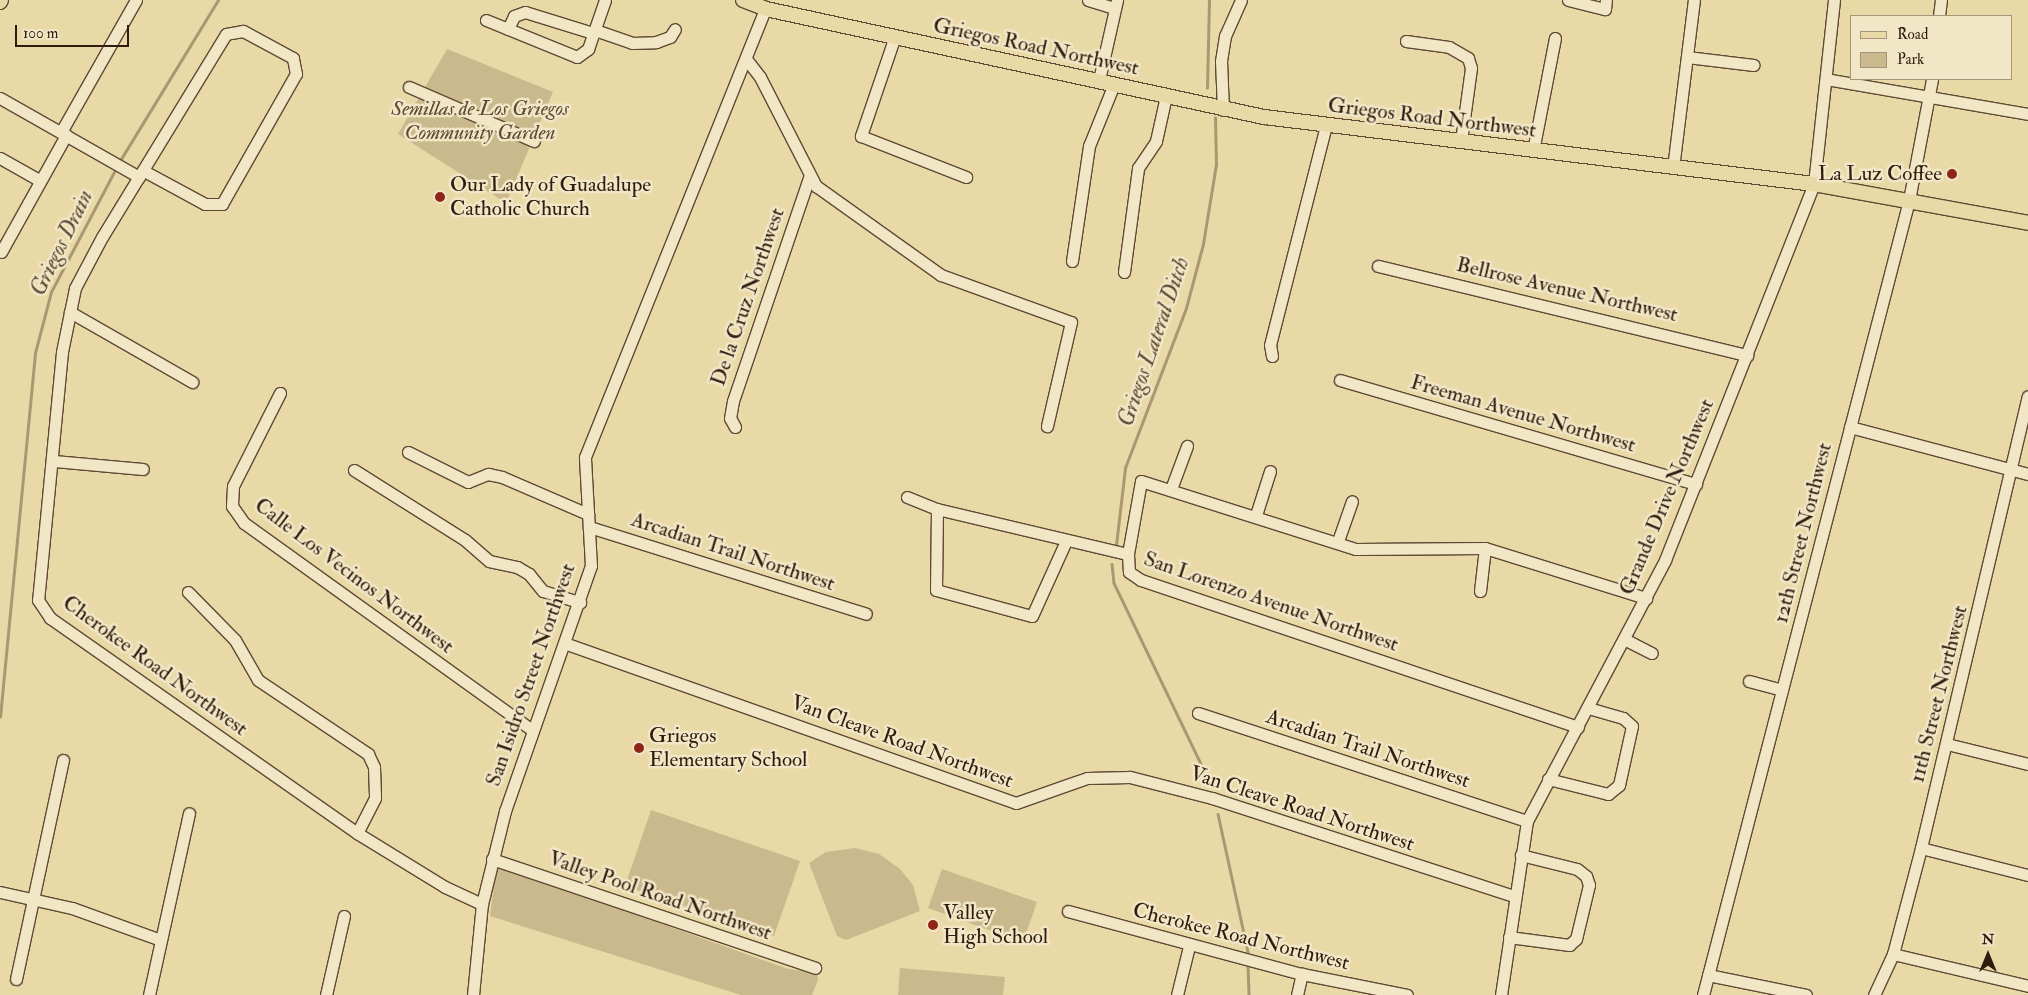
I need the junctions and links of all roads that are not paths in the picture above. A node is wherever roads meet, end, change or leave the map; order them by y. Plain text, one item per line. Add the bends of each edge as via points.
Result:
1 (136, 0) edge
2 (605, 0) edge
3 (734, 0) edge
4 (743, 0) edge
5 (1088, 0) edge
6 (1241, 0) edge
7 (1568, 0) edge
8 (1606, 0) edge
9 (1694, 0) edge
10 (1834, 0) edge
11 (1941, 0) edge
12 (1116, 4) edge
13 (765, 12) junction
14 (1939, 15) edge
15 (486, 20) dead end
16 (508, 29) junction
17 (675, 29) dead end
18 (594, 32) junction
19 (895, 36) junction
20 (1555, 38) dead end
21 (1406, 41) dead end
22 (1687, 57) junction
23 (746, 59) junction
24 (1754, 65) dead end
25 (1826, 79) junction
26 (1099, 80) junction
27 (1932, 80) edge
28 (1114, 84) junction
29 (409, 87) dead end
30 (1166, 96) junction
31 (0, 98) edge
32 (1929, 98) junction
33 (1223, 110) junction
34 (2028, 114) edge
35 (1326, 126) junction
36 (63, 134) junction
37 (1461, 141) junction
38 (534, 142) dead end
39 (1532, 151) junction
40 (0, 158) edge
41 (1673, 168) junction
42 (142, 174) junction
43 (809, 178) junction
44 (966, 178) dead end
45 (39, 180) junction
46 (1814, 184) junction
47 (1909, 200) junction
48 (2028, 223) edge
49 (1, 252) edge
50 (1072, 261) dead end
51 (1378, 266) dead end
52 (1124, 272) dead end
53 (70, 312) junction
54 (1746, 355) junction
55 (1272, 356) dead end
56 (1340, 380) dead end
57 (192, 382) dead end
58 (280, 393) dead end
59 (2028, 397) edge
60 (1046, 426) dead end
61 (735, 427) dead end
62 (1850, 427) junction
63 (1187, 446) dead end
64 (408, 452) dead end
65 (54, 461) junction
66 (143, 469) dead end
67 (354, 470) dead end
68 (2012, 470) junction
69 (1270, 471) dead end
70 (2028, 474) edge
71 (1696, 484) junction
72 (1171, 489) junction
73 (906, 497) dead end
74 (1352, 501) dead end
75 (937, 509) junction
76 (588, 514) junction
77 (1256, 515) junction
78 (589, 528) junction
79 (1066, 541) junction
80 (1338, 541) junction
81 (1485, 548) junction
82 (1128, 554) junction
83 (1480, 591) dead end
84 (188, 592) dead end
85 (1646, 598) junction
86 (580, 602) junction
87 (866, 614) dead end
88 (1624, 639) junction
89 (567, 644) junction
90 (1652, 653) dead end
91 (1749, 681) dead end
92 (1782, 690) junction
93 (1587, 708) junction
94 (1198, 713) dead end
95 (1578, 727) junction
96 (532, 730) junction
97 (1947, 744) junction
98 (63, 760) dead end
99 (2028, 764) edge
100 (1548, 779) junction
101 (189, 813) dead end
102 (1527, 822) junction
103 (357, 833) junction
104 (1921, 848) junction
105 (1520, 855) junction
106 (492, 859) junction
107 (2028, 875) edge
108 (0, 892) edge
109 (1514, 896) junction
110 (34, 900) junction
111 (482, 904) junction
112 (1068, 911) dead end
113 (344, 916) dead end
114 (1509, 936) junction
115 (158, 939) junction
116 (1189, 946) junction
117 (1893, 954) junction
118 (815, 968) dead end
119 (1302, 974) junction
120 (1708, 975) junction
121 (16, 979) dead end
122 (2028, 986) edge
123 (149, 995) edge
124 (326, 995) edge
125 (473, 995) edge
126 (1176, 995) edge
127 (1297, 995) edge
128 (1407, 995) edge
129 (1501, 995) edge
130 (1703, 995) edge
131 (1806, 995) edge
132 (1874, 995) edge

1 - 36 street
2 - 18 street
3 - 13 main road, Griegos Road Northwest
4 - 13 main road, Griegos Road Northwest
5 - 12 street
6 - 33 street via 1222,53
7 - 8 street via 1605,9
9 - 22 street
10 - 25 street, Grande Drive Northwest
11 - 14 street
12 - 26 street
13 - 19 main road, Griegos Road Northwest
13 - 23 street, San Isidro Street Northwest
15 - 16 street
16 - 18 street via 514,16 525,12
16 - 18 street via 577,57 588,49
17 - 18 street via 670,37 656,42 632,43
19 - 26 main road, Griegos Road Northwest
19 - 44 street via 861,136
20 - 39 street
21 - 37 street via 1449,47 1468,58 1471,68
22 - 24 street
22 - 41 street
23 - 43 street via 760,77
23 - 76 street, San Isidro Street Northwest via 591,441 584,470
25 - 32 street
25 - 46 street, Grande Drive Northwest
26 - 28 main road, Griegos Road Northwest
27 - 32 street, 12th Street Northwest
28 - 30 main road, Griegos Road Northwest
28 - 50 street via 1089,146
29 - 38 street
30 - 33 main road, Griegos Road Northwest
30 - 52 street via 1156,141 1138,168
31 - 36 street
32 - 34 street
32 - 47 street, 12th Street Northwest
33 - 35 main road, Griegos Road Northwest
35 - 37 main road, Griegos Road Northwest
35 - 55 street via 1270,345
36 - 42 street
36 - 45 street
37 - 39 main road, Griegos Road Northwest
39 - 41 main road, Griegos Road Northwest
40 - 45 street
41 - 46 main road, Griegos Road Northwest
42 - 42 street, Cherokee Road Northwest via 226,34 244,31 293,58 296,74 222,204 205,204
42 - 53 street, Cherokee Road Northwest via 75,288
43 - 60 street via 941,274 1071,322
43 - 61 street, De la Cruz Northwest via 733,401 730,418
45 - 49 street
46 - 47 main road, Griegos Road Northwest
46 - 54 street, Grande Drive Northwest
47 - 48 main road, Griegos Road Northwest
47 - 62 street, 12th Street Northwest
51 - 54 street, Bellrose Avenue Northwest
53 - 57 street
53 - 65 street, Cherokee Road Northwest via 62,352
54 - 71 street, Grande Drive Northwest
56 - 71 street, Freeman Avenue Northwest
58 - 96 street, Calle Los Vecinos Northwest via 233,486 232,506 244,523
59 - 68 street, 11th Street Northwest
62 - 68 street
62 - 92 street, 12th Street Northwest
63 - 72 street
64 - 76 street via 468,482 488,474 502,477
65 - 66 street
65 - 103 street, Cherokee Road Northwest via 38,583 38,600 50,618
67 - 86 street via 465,540 482,557 530,574 543,591
68 - 70 street
68 - 97 street, 11th Street Northwest
69 - 77 street
71 - 85 street, Grande Drive Northwest
72 - 77 street
72 - 82 street via 1141,481
73 - 75 street, San Lorenzo Avenue Northwest
74 - 80 street
75 - 79 street, San Lorenzo Avenue Northwest
75 - 79 street via 936,590 1032,616
76 - 78 street, San Isidro Street Northwest
77 - 80 street
78 - 86 street, San Isidro Street Northwest via 591,566
78 - 87 street, Arcadian Trail Northwest
79 - 82 street, San Lorenzo Avenue Northwest
80 - 81 street via 1356,549
81 - 83 street
81 - 85 street
82 - 95 street, San Lorenzo Avenue Northwest via 1129,572 1140,580
84 - 103 street via 235,640 258,680 368,754 374,767 375,798
85 - 88 street, Grande Drive Northwest
86 - 89 street, San Isidro Street Northwest
88 - 90 street
88 - 93 street, Grande Drive Northwest
89 - 96 street, San Isidro Street Northwest
89 - 109 street, Van Cleave Road Northwest via 1016,803 1086,778 1130,777 1212,798
91 - 92 street
92 - 120 street, 12th Street Northwest
93 - 95 street, Grande Drive Northwest
93 - 100 street via 1623,718 1632,726 1619,785 1608,794
94 - 102 street, Arcadian Trail Northwest
95 - 100 street, Grande Drive Northwest
96 - 106 street, San Isidro Street Northwest
97 - 99 street
97 - 104 street, 11th Street Northwest
98 - 110 street
100 - 102 street, Grande Drive Northwest
101 - 115 street
102 - 105 street, Grande Drive Northwest
103 - 111 street, Cherokee Road Northwest via 445,887
104 - 107 street
104 - 117 street, 11th Street Northwest
105 - 109 street, Grande Drive Northwest
105 - 114 street via 1576,869 1586,876 1589,885 1576,938 1569,945
106 - 111 street, San Isidro Street Northwest
106 - 118 street, Valley Pool Road Northwest
108 - 110 street
109 - 114 street, Grande Drive Northwest
110 - 115 street via 72,908
110 - 121 street
111 - 125 street, San Isidro Street Northwest
112 - 116 street, Cherokee Road Northwest
113 - 124 street
114 - 129 street, Grande Drive Northwest
115 - 123 street
116 - 119 street, Cherokee Road Northwest
116 - 126 street
117 - 122 street
117 - 132 street, 11th Street Northwest
119 - 127 street
119 - 128 street, Cherokee Road Northwest
120 - 130 street, 12th Street Northwest
120 - 131 street

